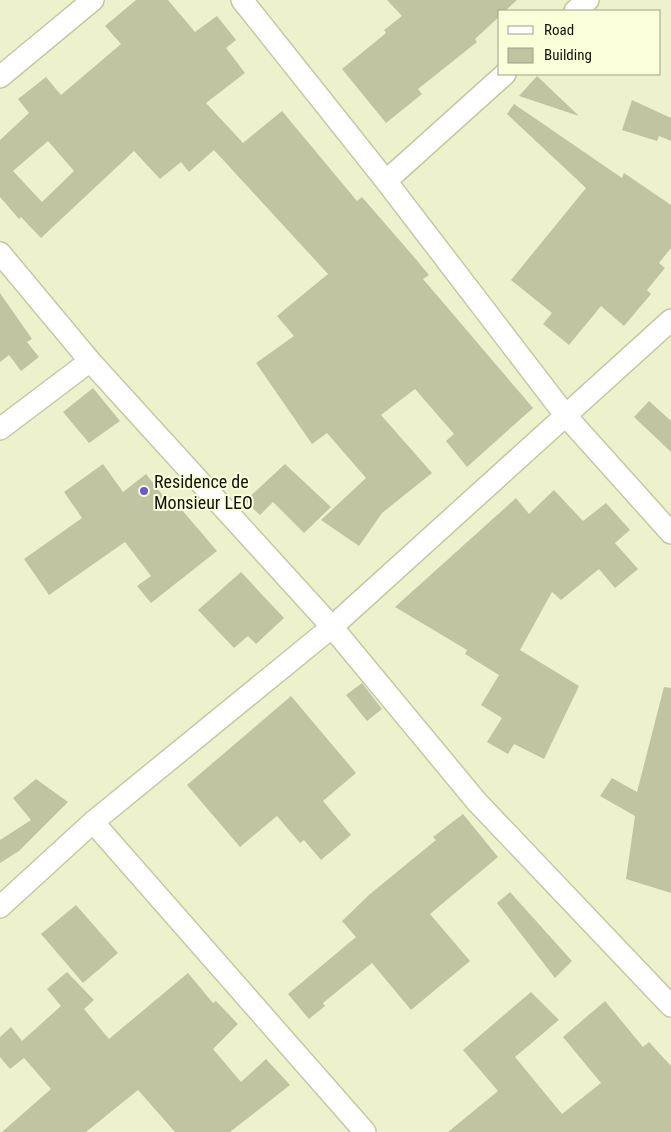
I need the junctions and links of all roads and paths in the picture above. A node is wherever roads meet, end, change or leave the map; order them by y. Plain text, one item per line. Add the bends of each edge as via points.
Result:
1 (93, 0) edge
2 (242, 0) edge
3 (588, 0) edge
4 (576, 10) edge
5 (504, 75) edge
6 (0, 78) edge
7 (386, 181) junction
8 (0, 253) edge
9 (671, 320) edge
10 (90, 361) junction
11 (566, 416) junction
12 (0, 429) edge
13 (671, 533) edge
14 (332, 627) junction
15 (94, 822) junction
16 (0, 907) edge
17 (671, 1006) edge
18 (365, 1132) edge

1 - 6 street
2 - 7 street
3 - 4 street
5 - 7 street
7 - 11 street
8 - 10 street
9 - 11 street
10 - 12 street
10 - 14 street
11 - 13 street
11 - 14 street
14 - 15 street
14 - 17 street via 477,802
15 - 16 street
15 - 18 street

